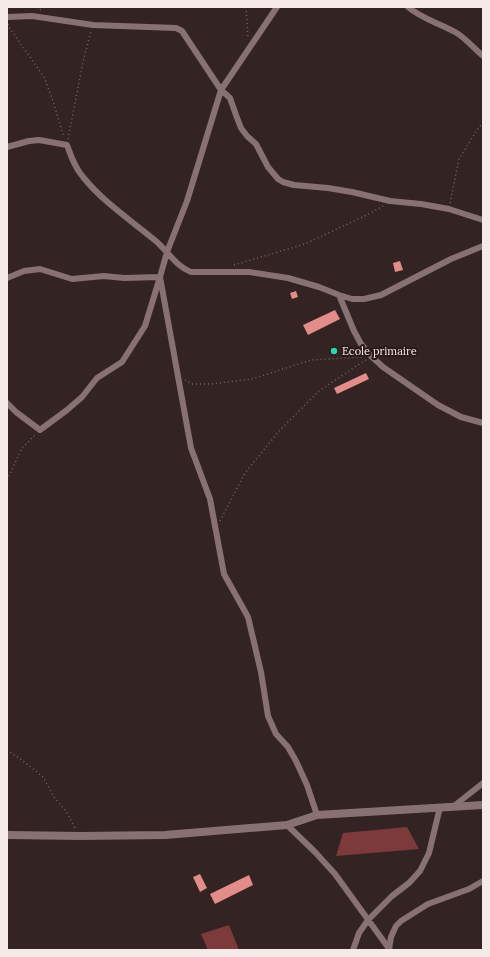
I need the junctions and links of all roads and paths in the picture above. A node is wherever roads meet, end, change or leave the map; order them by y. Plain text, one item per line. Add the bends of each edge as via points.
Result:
1 (246, 7) edge
2 (277, 7) edge
3 (408, 7) edge
4 (7, 17) edge
5 (7, 22) edge
6 (93, 25) junction
7 (249, 48) junction
8 (483, 56) edge
9 (221, 90) junction
10 (483, 123) edge
11 (67, 145) junction
12 (7, 146) edge
13 (390, 201) junction
14 (449, 209) junction
15 (483, 220) edge
16 (483, 246) edge
17 (167, 252) junction
18 (229, 267) dead end
19 (160, 277) junction
20 (7, 278) edge
21 (339, 295) junction
22 (371, 356) junction
23 (179, 377) junction
24 (7, 403) edge
25 (483, 423) edge
26 (40, 430) junction
27 (7, 480) edge
28 (216, 530) junction
29 (7, 750) edge
30 (483, 783) edge
31 (483, 804) edge
32 (454, 806) junction
33 (440, 807) junction
34 (317, 815) junction
35 (287, 825) junction
36 (7, 835) edge
37 (80, 836) junction
38 (483, 881) edge
39 (368, 920) junction
40 (390, 949) edge
41 (353, 950) edge

1 - 7 path
2 - 7 street
3 - 8 street via 423,18 456,32
4 - 6 street via 32,16
5 - 11 path via 44,77
6 - 9 street via 176,28 182,31
6 - 11 path
7 - 9 street
9 - 13 street via 230,98 241,128 256,144 268,167 278,179 294,185 346,191
9 - 17 street via 187,200
10 - 14 path via 458,159
11 - 12 street via 39,140
11 - 17 street via 83,177
13 - 14 street
13 - 18 path via 371,213 305,244
14 - 15 street
16 - 21 street via 381,294 364,299
17 - 19 street
17 - 21 street via 184,270 191,272 250,272 288,278
19 - 20 street via 104,276 72,279 40,269 24,271
19 - 23 street
19 - 26 street via 145,326 122,362 97,378 82,397
21 - 22 street via 354,331
22 - 23 path via 311,360 252,379 210,384 192,384
22 - 25 street via 438,405 461,417
22 - 28 path via 319,391 280,430 245,473
23 - 28 street via 191,448 210,499
24 - 26 street
26 - 27 path via 22,448
28 - 34 street via 224,574 248,617 268,716 276,734 288,746 296,760
29 - 37 path via 43,777
30 - 32 street
31 - 32 street
32 - 33 street
33 - 34 street
33 - 39 street via 429,853 420,871
34 - 35 street
35 - 37 street via 165,834
35 - 39 street via 335,874
36 - 37 street
38 - 40 street via 428,904 401,921 391,937
39 - 40 street
39 - 41 street via 359,933

